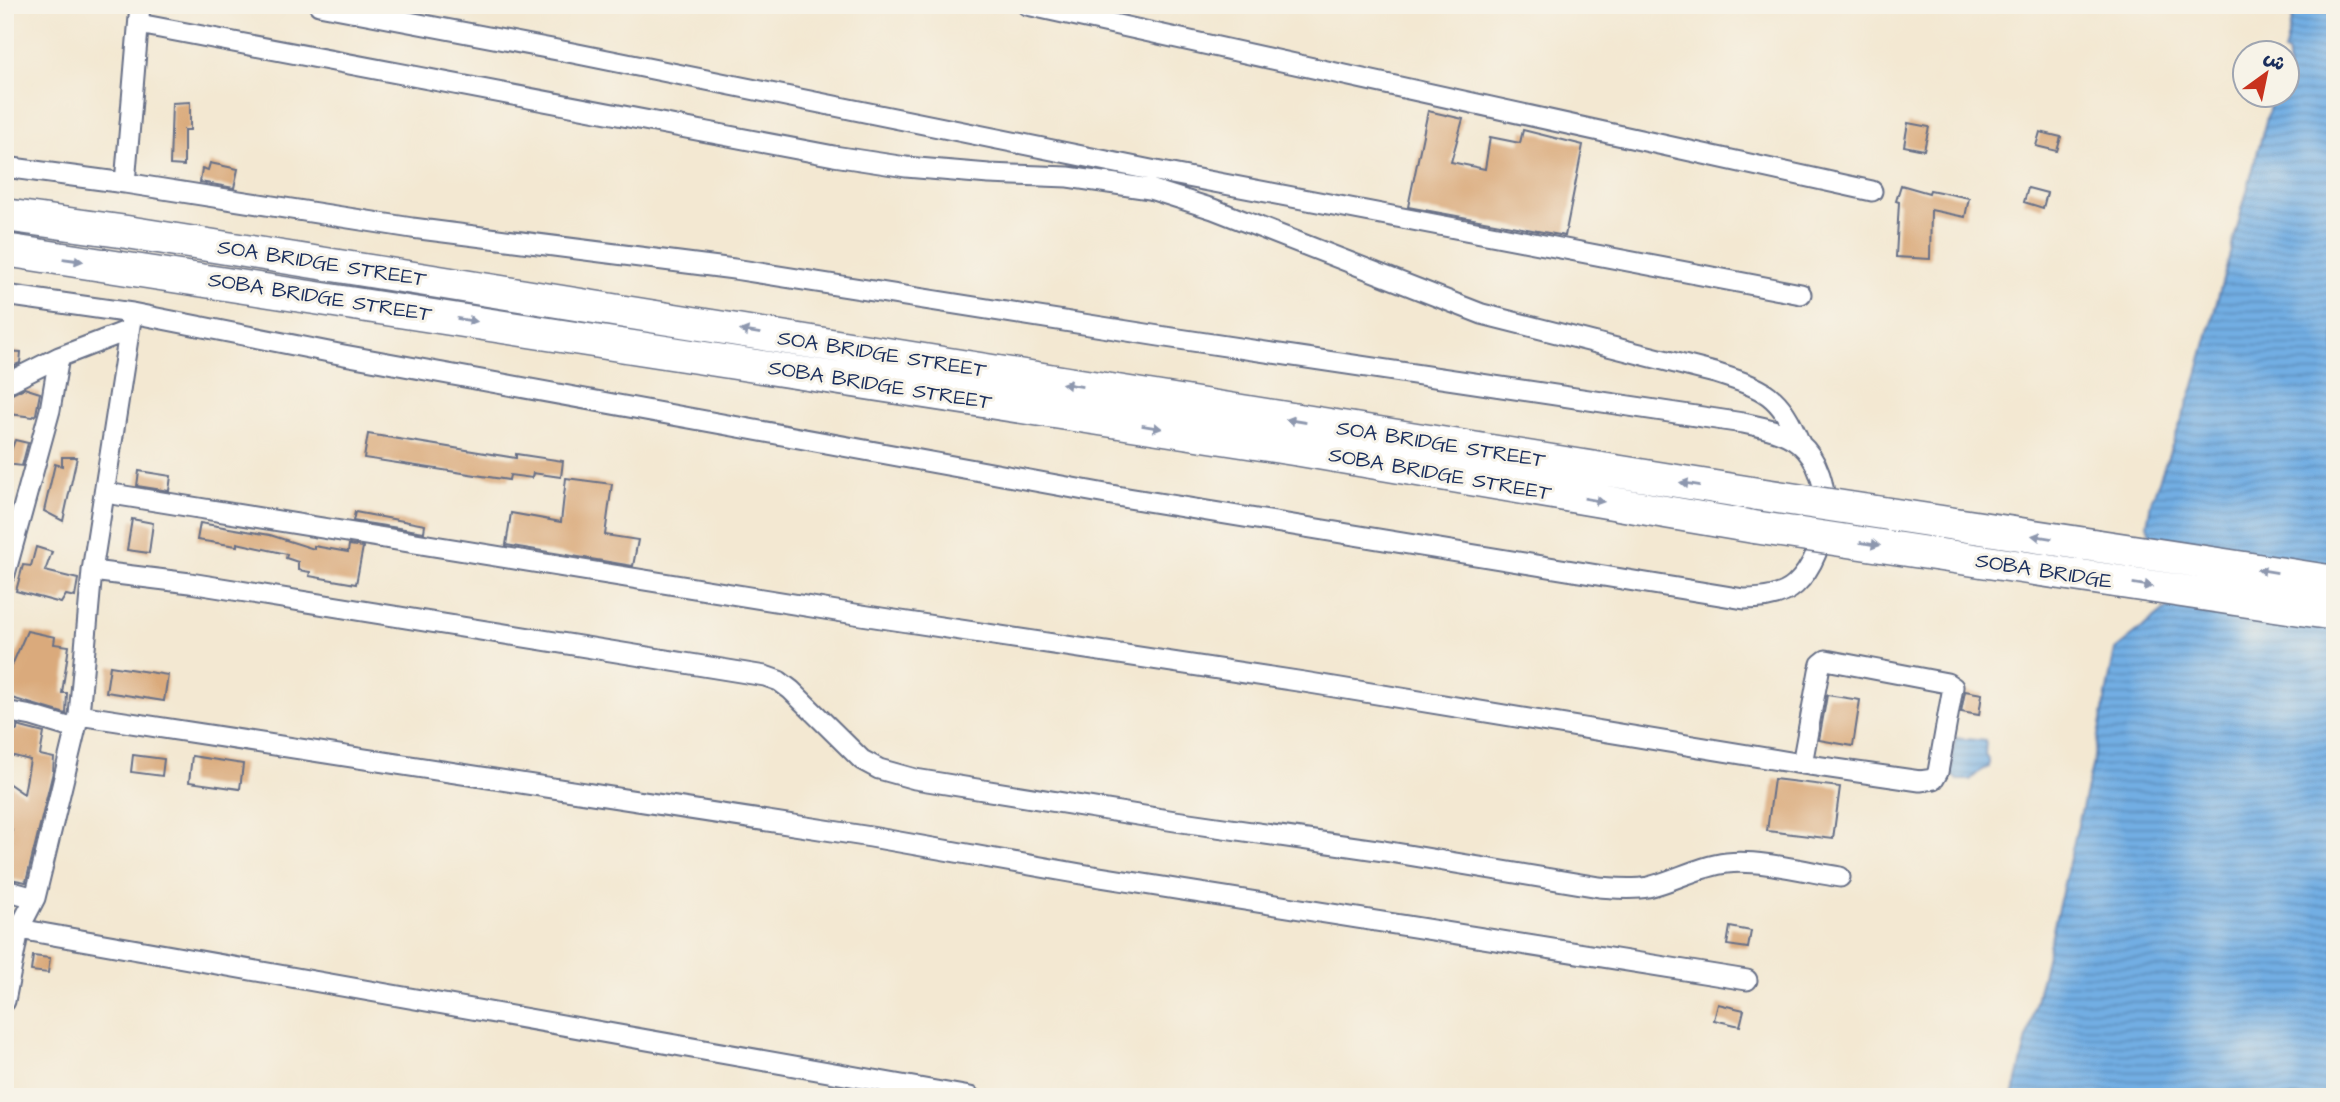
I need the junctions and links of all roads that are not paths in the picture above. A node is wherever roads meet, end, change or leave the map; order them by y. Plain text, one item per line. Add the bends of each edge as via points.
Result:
1 (319, 5) edge
2 (1027, 5) edge
3 (140, 15) edge
4 (5, 167) edge
5 (125, 183) junction
6 (1872, 191) dead end
7 (5, 215) edge
8 (5, 250) edge
9 (5, 295) edge
10 (1801, 295) dead end
11 (130, 321) junction
12 (59, 357) junction
13 (5, 384) edge
14 (1800, 443) junction
15 (106, 493) junction
16 (1758, 494) joint
17 (1754, 527) joint
18 (92, 572) junction
19 (5, 574) edge
20 (2335, 582) edge
21 (2335, 614) edge
22 (5, 711) edge
23 (77, 722) junction
24 (1802, 764) junction
25 (1840, 877) dead end
26 (5, 890) edge
27 (35, 898) junction
28 (19, 929) junction
29 (1747, 980) dead end
30 (6, 992) edge
31 (970, 1097) edge

1 - 10 street
2 - 6 street
3 - 5 street
3 - 14 street via 834,156 1150,189 1482,314 1747,383 1769,394 1788,414
4 - 5 street
5 - 14 street via 1730,421 1765,428
16 -> 7 highway, SOA BRIDGE STREET
8 -> 17 highway, SOBA BRIDGE STREET via 1300,450
9 - 11 street
11 - 12 street
11 - 14 street via 344,355 1101,493 1744,599 1762,599 1794,586 1822,542 1824,494 1818,471
11 - 15 street
12 - 13 street
12 - 19 street via 50,411
15 - 18 street
15 - 24 street
20 -> 16 highway, SOBA BRIDGE, bridge
17 -> 21 highway, SOBA BRIDGE, bridge
18 - 23 street
18 - 25 street via 190,583 765,676 791,690 862,760 915,779 1599,887 1649,886 1730,862
22 - 23 street
23 - 27 street
23 - 29 street via 872,837
24 - 24 street via 1920,781 1934,779 1941,764 1953,687 1826,660 1819,671
26 - 27 street
27 - 28 street
28 - 30 street
28 - 31 street

